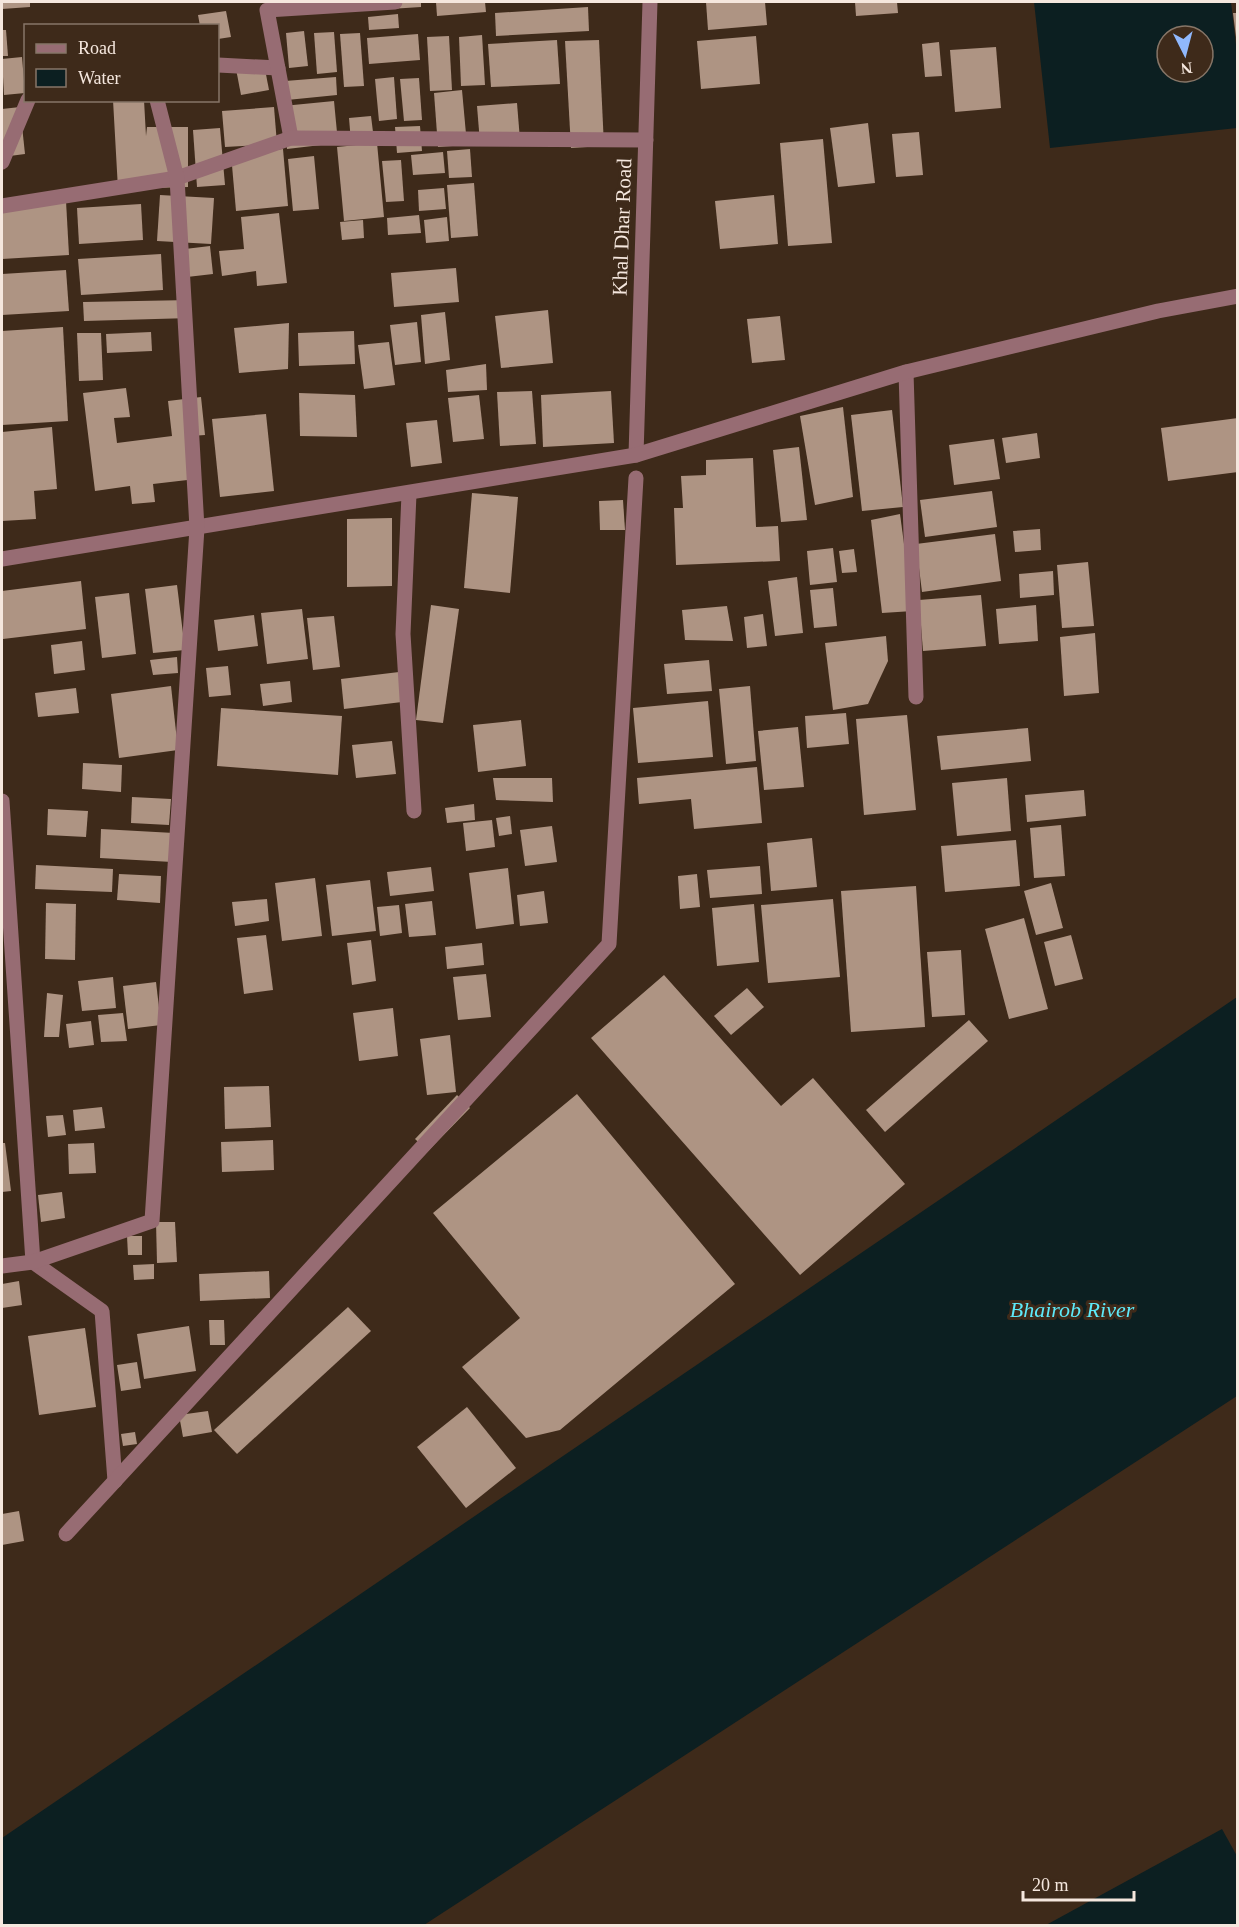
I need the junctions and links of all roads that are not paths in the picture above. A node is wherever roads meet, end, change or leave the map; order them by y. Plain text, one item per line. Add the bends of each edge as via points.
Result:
1 (395, 2) edge
2 (650, 2) edge
3 (219, 65) edge
4 (278, 68) junction
5 (27, 102) edge
6 (158, 102) edge
7 (291, 138) junction
8 (646, 140) junction
9 (2, 162) edge
10 (177, 178) junction
11 (2, 206) edge
12 (1238, 296) edge
13 (906, 372) junction
14 (636, 455) junction
15 (636, 478) dead end
16 (409, 494) junction
17 (197, 528) junction
18 (2, 559) edge
19 (916, 697) dead end
20 (2, 801) edge
21 (414, 811) dead end
22 (33, 1262) junction
23 (2, 1266) edge
24 (115, 1481) junction
25 (66, 1534) dead end

1 - 4 street via 267,10
2 - 8 street, Khal Dhar Road
3 - 4 street
4 - 7 street
5 - 9 street
6 - 10 street
7 - 8 street
7 - 10 street
8 - 14 street, Khal Dhar Road
10 - 11 street
10 - 17 street
12 - 13 street via 1158,311
13 - 14 street
13 - 19 street
14 - 16 street
15 - 24 street via 609,944
16 - 17 street
16 - 21 street via 403,634
17 - 18 street
17 - 22 street via 152,1221
20 - 22 street
22 - 23 street
22 - 24 street via 102,1311
24 - 25 street

